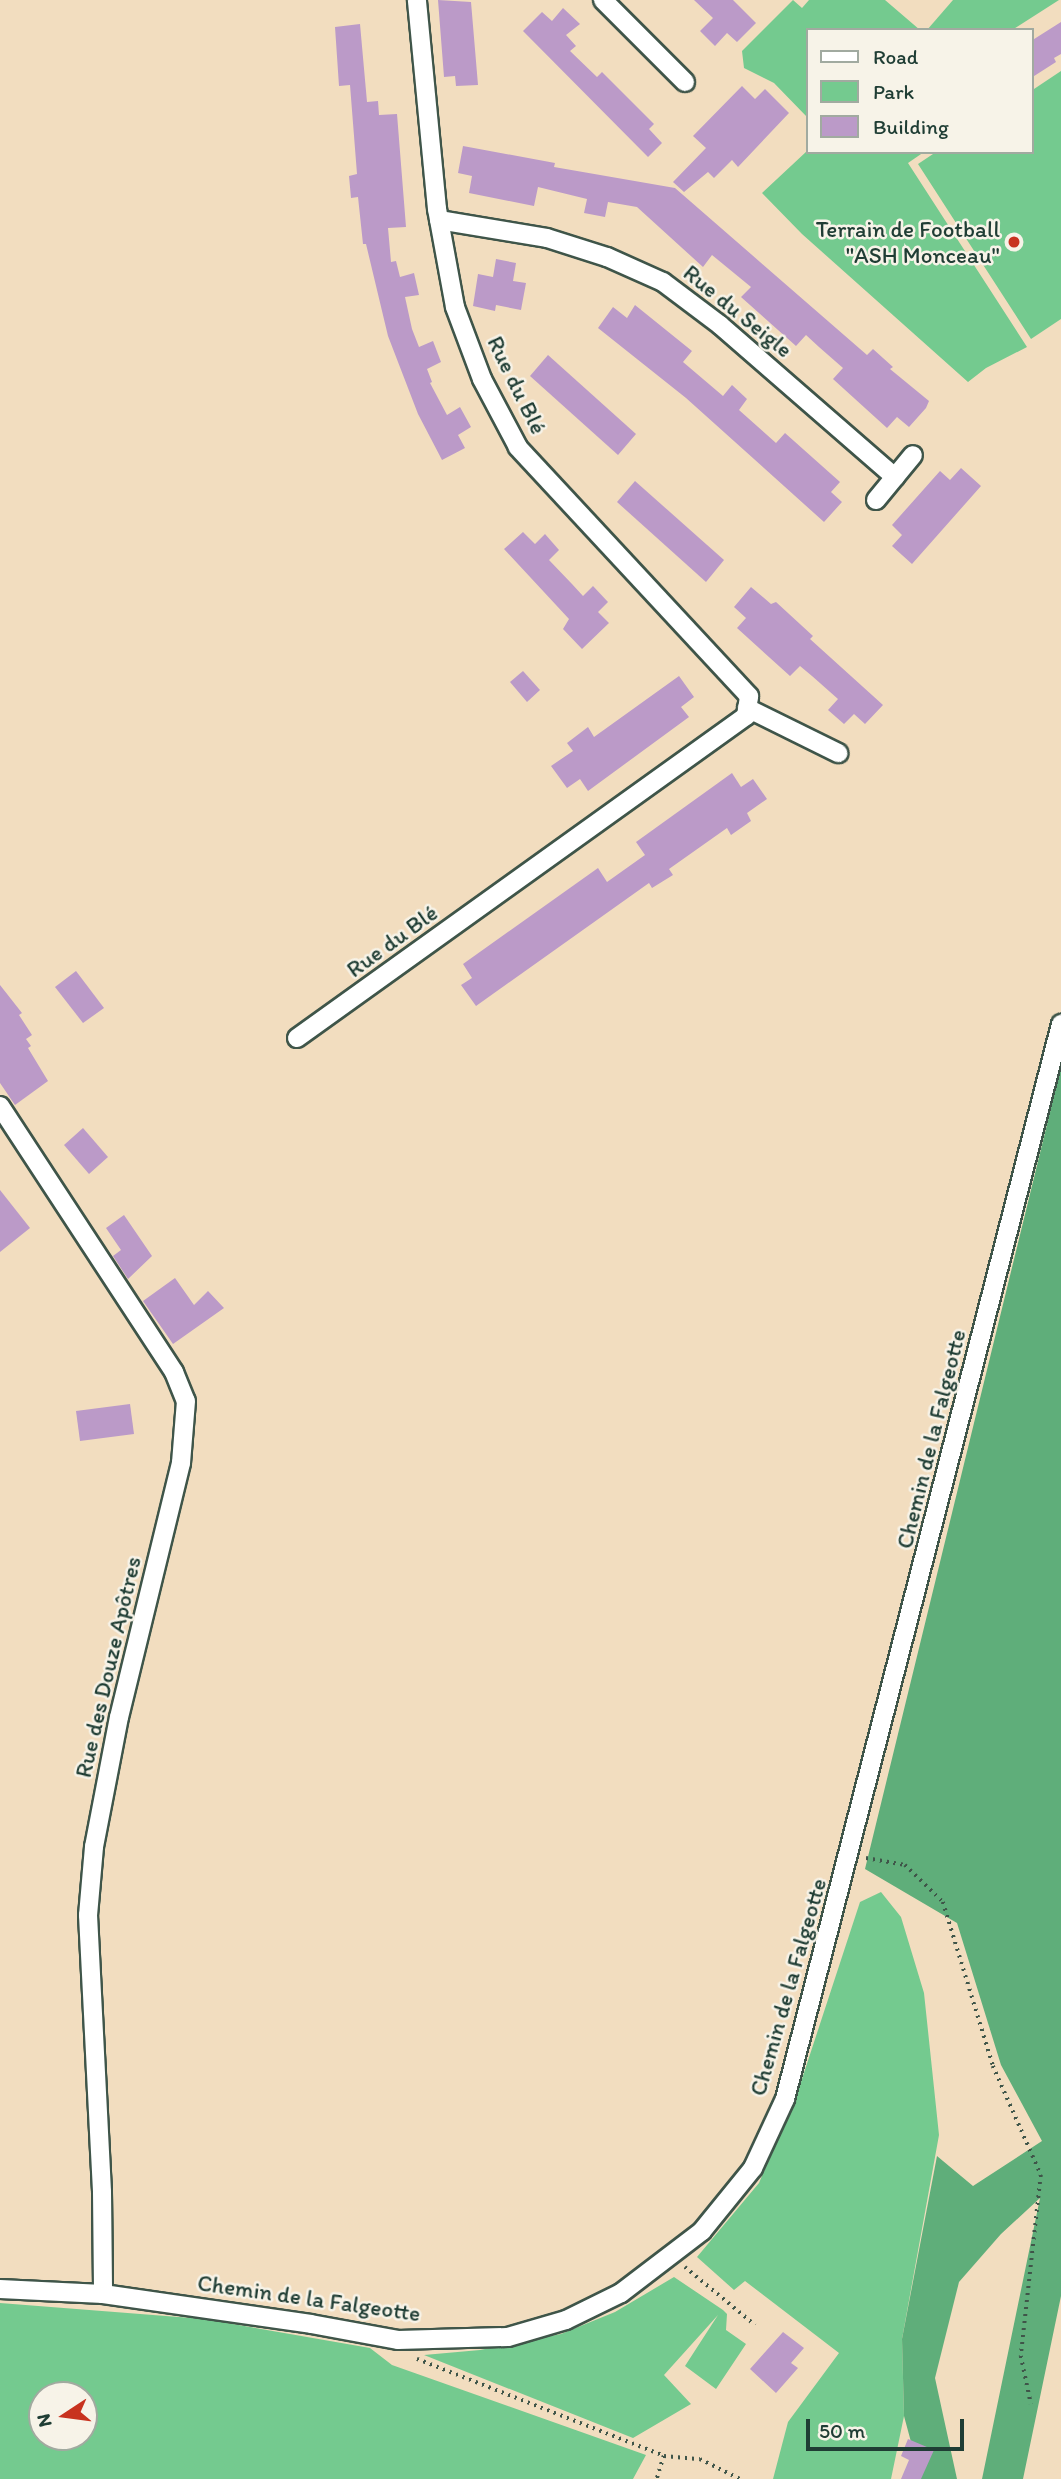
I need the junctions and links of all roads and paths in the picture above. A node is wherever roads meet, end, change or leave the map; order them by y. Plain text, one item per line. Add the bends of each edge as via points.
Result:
1 (417, 0) edge
2 (603, 0) edge
3 (685, 82) dead end
4 (439, 220) junction
5 (913, 455) dead end
6 (895, 477) junction
7 (876, 500) dead end
8 (747, 708) junction
9 (838, 753) dead end
10 (1061, 1024) edge
11 (297, 1038) dead end
12 (0, 1106) edge
13 (850, 1855) junction
14 (673, 2256) junction
15 (0, 2289) edge
16 (103, 2294) junction
17 (755, 2325) dead end
18 (398, 2340) junction
19 (1031, 2404) dead end
20 (664, 2456) junction
21 (657, 2479) edge
22 (740, 2479) edge

1 - 4 street, Rue du Blé
2 - 3 street
4 - 6 street, Rue du Seigle via 547,238 607,257 663,282 720,325
4 - 8 street, Rue du Blé via 455,307 482,379 518,447 748,696
5 - 6 street
6 - 7 street
8 - 9 street
8 - 11 street, Rue du Blé via 746,716
10 - 13 street, Chemin de la Falgeotte
12 - 16 street, Rue des Douze Apôtres via 174,1372 186,1401 181,1463 119,1717 93,1847 88,1915
13 - 14 street, Chemin de la Falgeotte via 785,2099 753,2168 702,2231
13 - 19 path via 905,1865 943,1902 993,2066 1041,2175 1021,2356
14 - 17 path
14 - 18 street, Chemin de la Falgeotte via 621,2293 566,2320 508,2337
15 - 16 street, Chemin de la Falgeotte
16 - 18 street, Chemin de la Falgeotte
18 - 20 path via 420,2362
20 - 21 path
20 - 22 path via 700,2459

